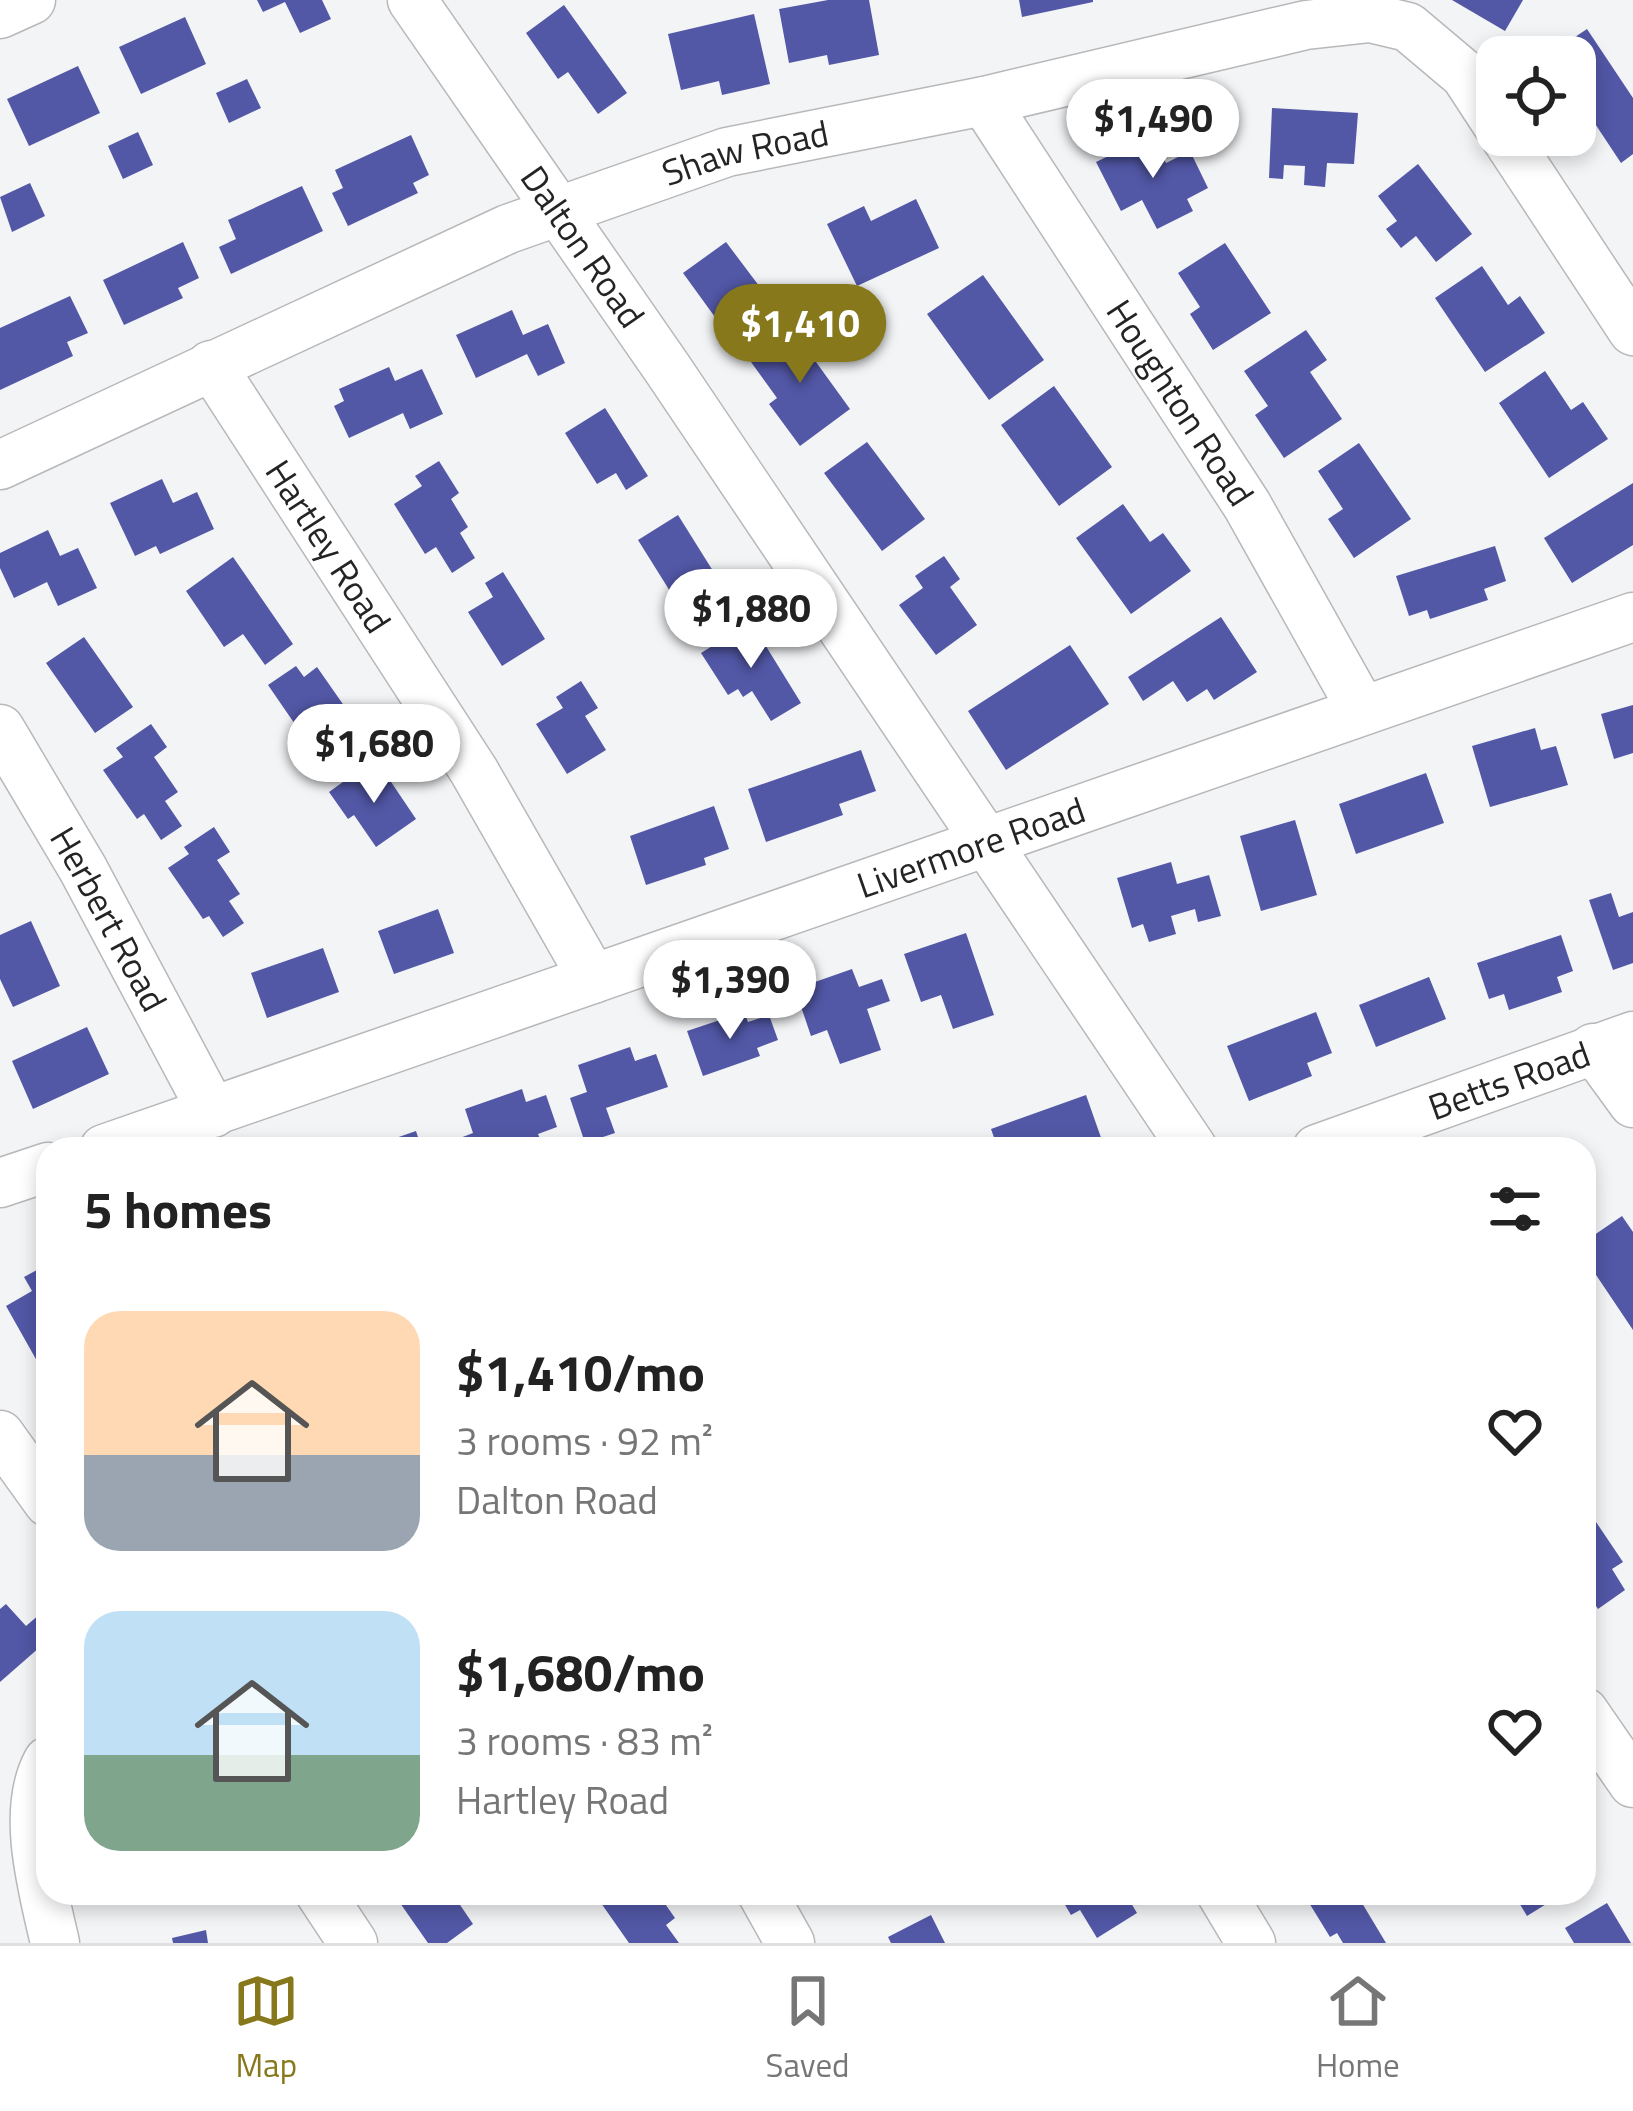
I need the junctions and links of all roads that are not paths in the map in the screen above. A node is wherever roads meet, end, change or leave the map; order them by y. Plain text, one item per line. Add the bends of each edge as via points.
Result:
1 (31, 0) edge
2 (412, 0) edge
3 (0, 14) edge
4 (1476, 92) edge
5 (984, 101) junction
6 (1518, 156) edge
7 (557, 210) junction
8 (1633, 331) edge
9 (211, 364) junction
10 (0, 465) edge
11 (1633, 617) edge
12 (1362, 710) junction
13 (0, 729) edge
14 (990, 843) junction
15 (593, 979) junction
16 (1613, 1042) edge
17 (1633, 1103) edge
18 (214, 1113) junction
19 (141, 1137) edge
20 (1185, 1137) edge
21 (1350, 1137) edge
22 (36, 1171) edge
23 (0, 1183) edge
24 (0, 1435) edge
25 (36, 1485) edge
26 (1596, 1729) edge
27 (36, 1782) edge
28 (1633, 1783) edge
29 (36, 1812) edge
30 (46, 1905) edge
31 (328, 1905) edge
32 (769, 1905) edge
33 (1228, 1905) edge
34 (55, 1943) edge
35 (353, 1943) edge
36 (790, 1943) edge
37 (1251, 1943) edge

1 - 3 street
2 - 7 street, Dalton Road
4 - 5 street, Shaw Road via 1408,27 1370,18
5 - 7 street, Shaw Road via 727,152
5 - 12 street, Houghton Road via 1247,505
6 - 8 street
7 - 9 street, Shaw Road
7 - 14 street, Dalton Road
9 - 10 street, Shaw Road
9 - 15 street, Hartley Road via 474,771
11 - 12 street, Livermore Road
12 - 14 street, Livermore Road
13 - 18 street, Herbert Road
14 - 15 street, Livermore Road
14 - 20 street, Dalton Road
15 - 18 street, Livermore Road
16 - 17 street
16 - 21 street, Betts Road
18 - 19 street, Livermore Road
22 - 23 street
24 - 25 street
26 - 28 street
27 - 29 street
30 - 34 street
31 - 35 street
32 - 36 street
33 - 37 street

